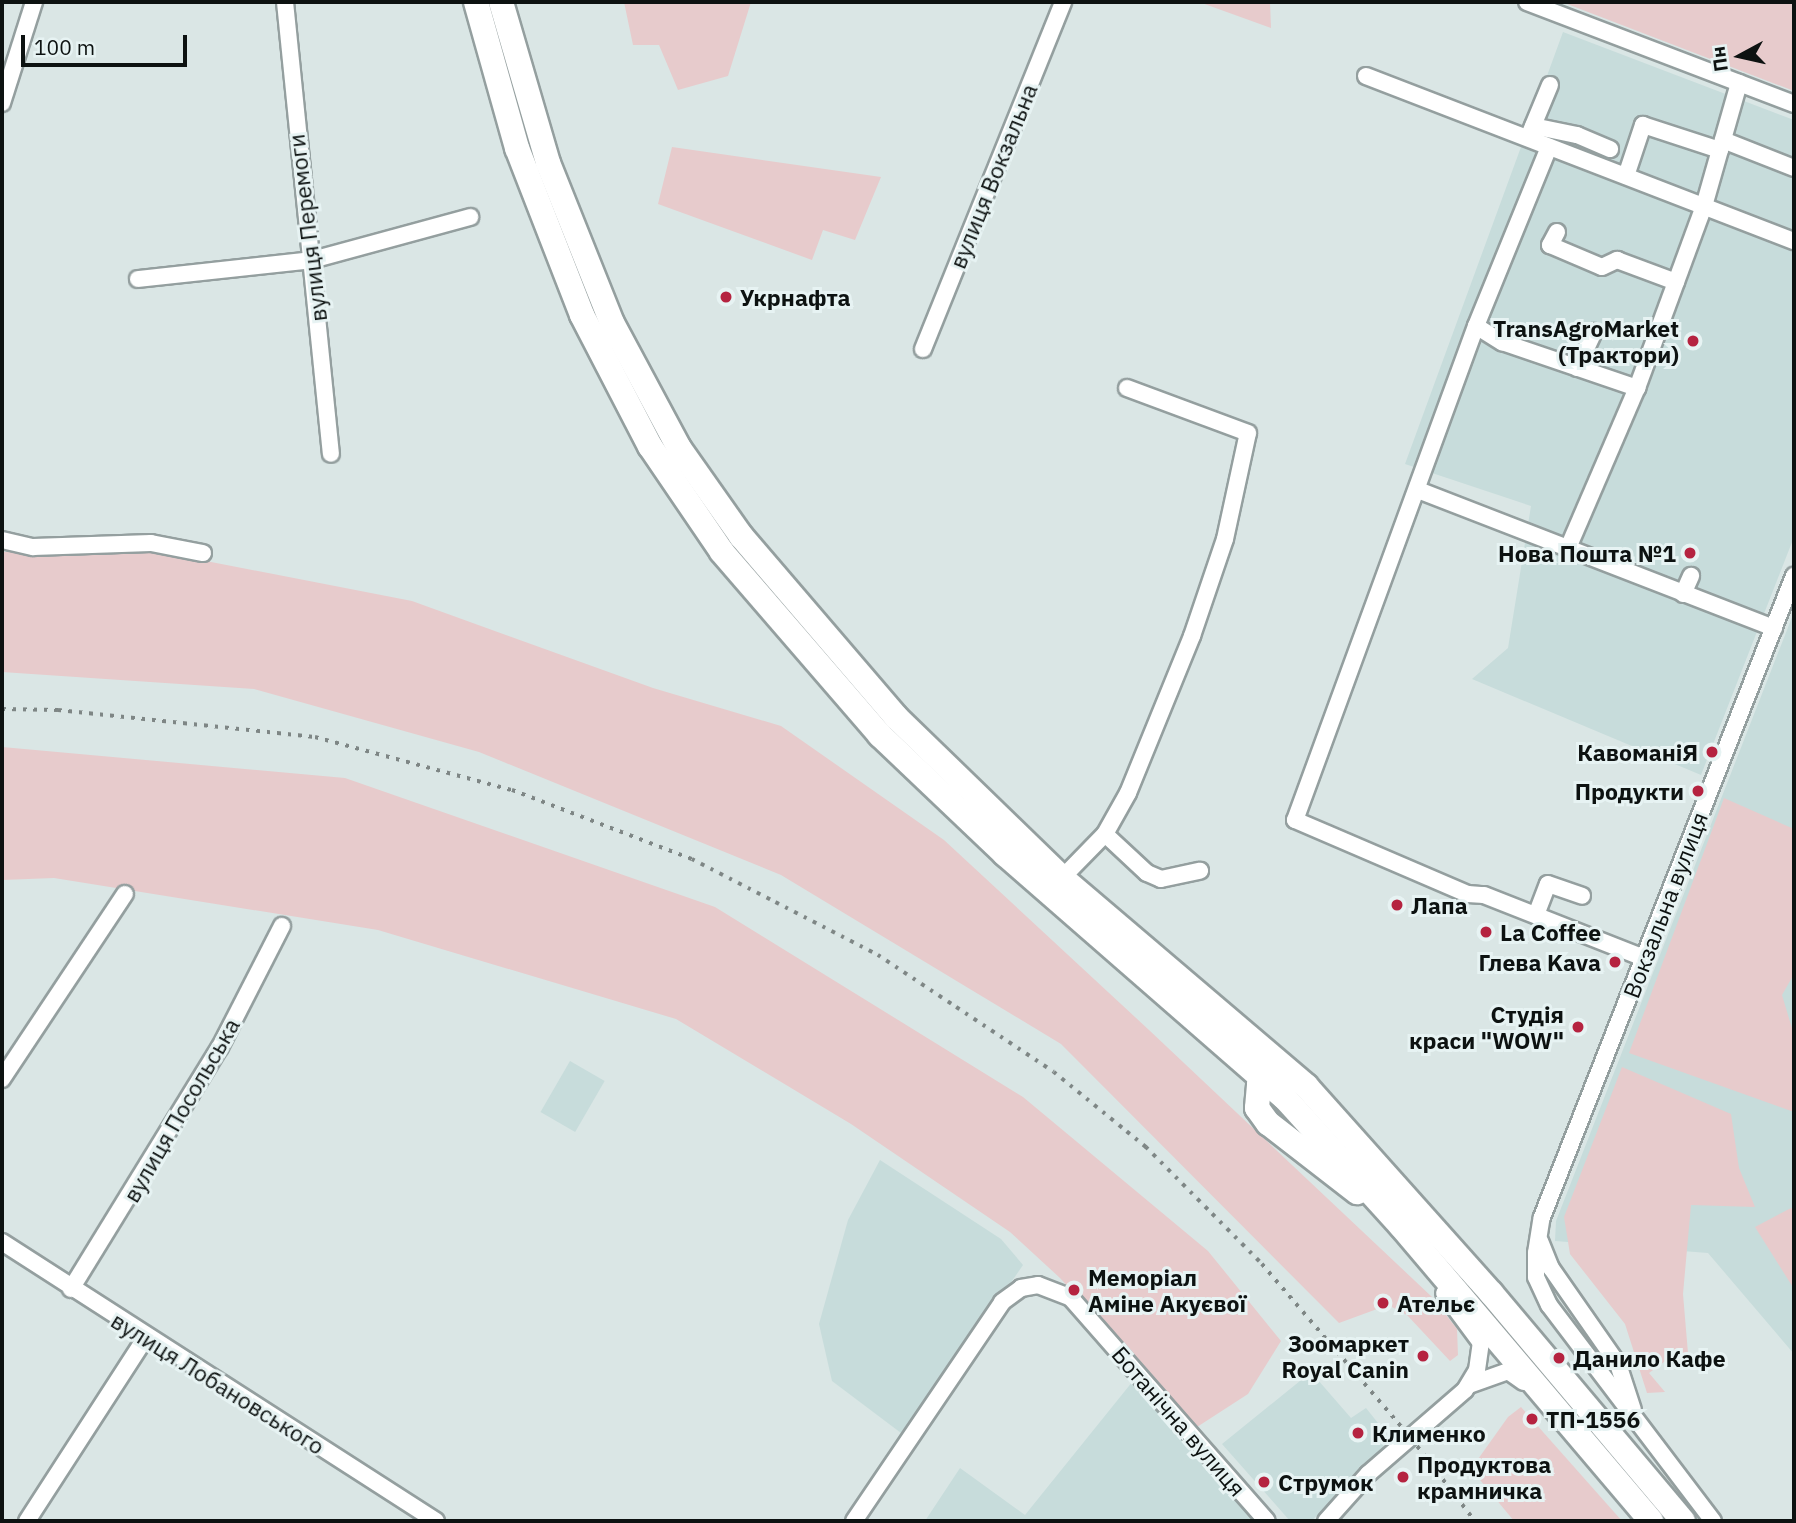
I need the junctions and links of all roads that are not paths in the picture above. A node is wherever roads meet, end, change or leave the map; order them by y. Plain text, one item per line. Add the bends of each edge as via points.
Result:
1 (34, 2) edge
2 (285, 2) edge
3 (476, 2) edge
4 (501, 2) edge
5 (1063, 2) edge
6 (1527, 2) edge
7 (1366, 76) dead end
8 (1739, 83) junction
9 (1550, 85) dead end
10 (2, 103) edge
11 (1794, 104) edge
12 (1530, 132) junction
13 (1721, 145) junction
14 (1549, 147) junction
15 (1610, 149) dead end
16 (1794, 167) edge
17 (1626, 176) junction
18 (1704, 206) junction
19 (470, 216) dead end
20 (1557, 232) dead end
21 (1794, 241) edge
22 (312, 260) junction
23 (138, 279) dead end
24 (1676, 282) junction
25 (1476, 326) junction
26 (1594, 332) dead end
27 (923, 349) dead end
28 (1577, 368) junction
29 (1127, 388) dead end
30 (1637, 388) junction
31 (331, 454) dead end
32 (1418, 489) junction
33 (2, 540) edge
34 (1568, 548) junction
35 (203, 553) dead end
36 (1691, 576) dead end
37 (1794, 576) edge
38 (1683, 594) junction
39 (1774, 628) junction
40 (1105, 834) junction
41 (1200, 871) dead end
42 (1062, 878) junction
43 (125, 894) dead end
44 (1582, 896) dead end
45 (1536, 915) junction
46 (282, 926) dead end
47 (1644, 958) junction
48 (1296, 1076) junction
49 (2, 1079) edge
50 (1265, 1079) junction
51 (1401, 1226) junction
52 (1538, 1236) junction
53 (2, 1242) edge
54 (1561, 1280) junction
55 (71, 1289) junction
56 (1542, 1291) junction
57 (1598, 1330) junction
58 (146, 1337) junction
59 (1577, 1340) junction
60 (1466, 1386) junction
61 (1637, 1422) junction
62 (27, 1521) edge
63 (436, 1521) edge
64 (854, 1521) edge
65 (1267, 1521) edge
66 (1326, 1521) edge
67 (1649, 1521) edge
68 (1683, 1521) edge
69 (1713, 1521) edge

1 - 10 street
2 - 22 street, вулиця Перемоги
3 - 50 highway via 517,148 582,315 650,446 722,552 880,735 1005,854
4 - 42 highway via 548,163 580,251 644,390 704,487 778,584 896,717
5 - 27 street, вулиця Вокзальна
6 - 8 street
7 - 12 street
8 - 11 street
8 - 13 street
9 - 12 street
12 - 14 street
12 - 15 street via 1577,135
13 - 16 street
13 - 17 street via 1643,125
13 - 18 street
14 - 17 street
14 - 25 street
17 - 18 street
18 - 21 street
18 - 24 street
19 - 22 street
20 - 24 street via 1550,245 1602,267 1617,260
22 - 23 street
22 - 31 street, вулиця Перемоги
24 - 30 street
25 - 28 street via 1502,342
25 - 32 street
26 - 28 street
28 - 30 street
29 - 40 street via 1248,433 1225,539 1192,636 1128,793
30 - 34 street
32 - 34 street
32 - 45 street via 1295,820 1468,894 1484,895
33 - 35 street via 33,547 151,543
34 - 38 street
36 - 38 street
37 - 39 street, Вокзальна вулиця
38 - 39 street
39 - 47 street, Вокзальна вулиця
40 - 41 street via 1147,873 1161,879
40 - 42 street
42 - 48 highway
43 - 49 street
44 - 45 street via 1548,884
45 - 47 street
46 - 55 street, вулиця Посольська via 220,1047
47 - 52 street, Вокзальна вулиця
48 - 50 highway
48 - 68 highway via 1491,1293
50 - 51 highway via 1255,1096 1256,1108 1268,1123
51 - 60 street via 1431,1277 1481,1343 1481,1360
51 - 67 highway
52 - 54 street
52 - 56 street, Вокзальна вулиця via 1536,1277
53 - 55 street, вулиця Лобановського
54 - 56 street via 1550,1281
54 - 57 street
55 - 58 street, вулиця Лобановського
56 - 59 street
57 - 59 street via 1593,1337
57 - 61 street via 1618,1364
58 - 62 street
58 - 63 street, вулиця Лобановського
59 - 61 street
60 - 66 street via 1368,1474
60 - 67 street via 1508,1371 1521,1379 1600,1477
61 - 69 street
64 - 65 street, Ботанічна вулиця via 1002,1302 1021,1288 1038,1285 1070,1297

